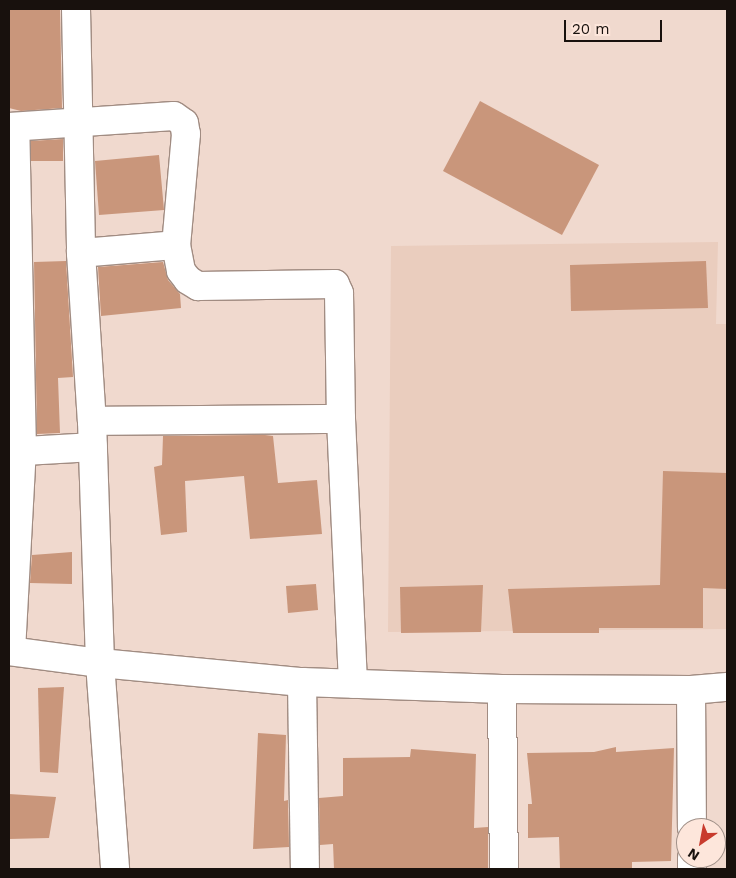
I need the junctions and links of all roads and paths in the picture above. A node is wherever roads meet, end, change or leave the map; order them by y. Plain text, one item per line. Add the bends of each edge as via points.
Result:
1 (76, 9) edge
2 (77, 122) junction
3 (12, 127) edge
4 (176, 245) junction
5 (81, 253) junction
6 (341, 419) junction
7 (92, 434) junction
8 (15, 451) edge
9 (10, 651) edge
10 (100, 663) junction
11 (302, 682) junction
12 (353, 684) junction
13 (727, 687) edge
14 (502, 690) junction
15 (691, 690) junction
16 (692, 818) edge
17 (115, 869) edge
18 (305, 869) edge
19 (504, 869) edge

1 - 2 street
2 - 3 street
2 - 4 street via 174,116 184,123 186,134
2 - 5 street
3 - 8 street
4 - 5 street
4 - 6 street via 181,272 198,286 335,284 339,293
5 - 7 street
6 - 7 street
6 - 12 street
7 - 8 street
7 - 10 street
8 - 9 street
9 - 10 street
10 - 11 street
10 - 17 street
11 - 12 street
11 - 18 street
12 - 14 street
13 - 15 street
14 - 15 street
14 - 19 street
15 - 16 street

